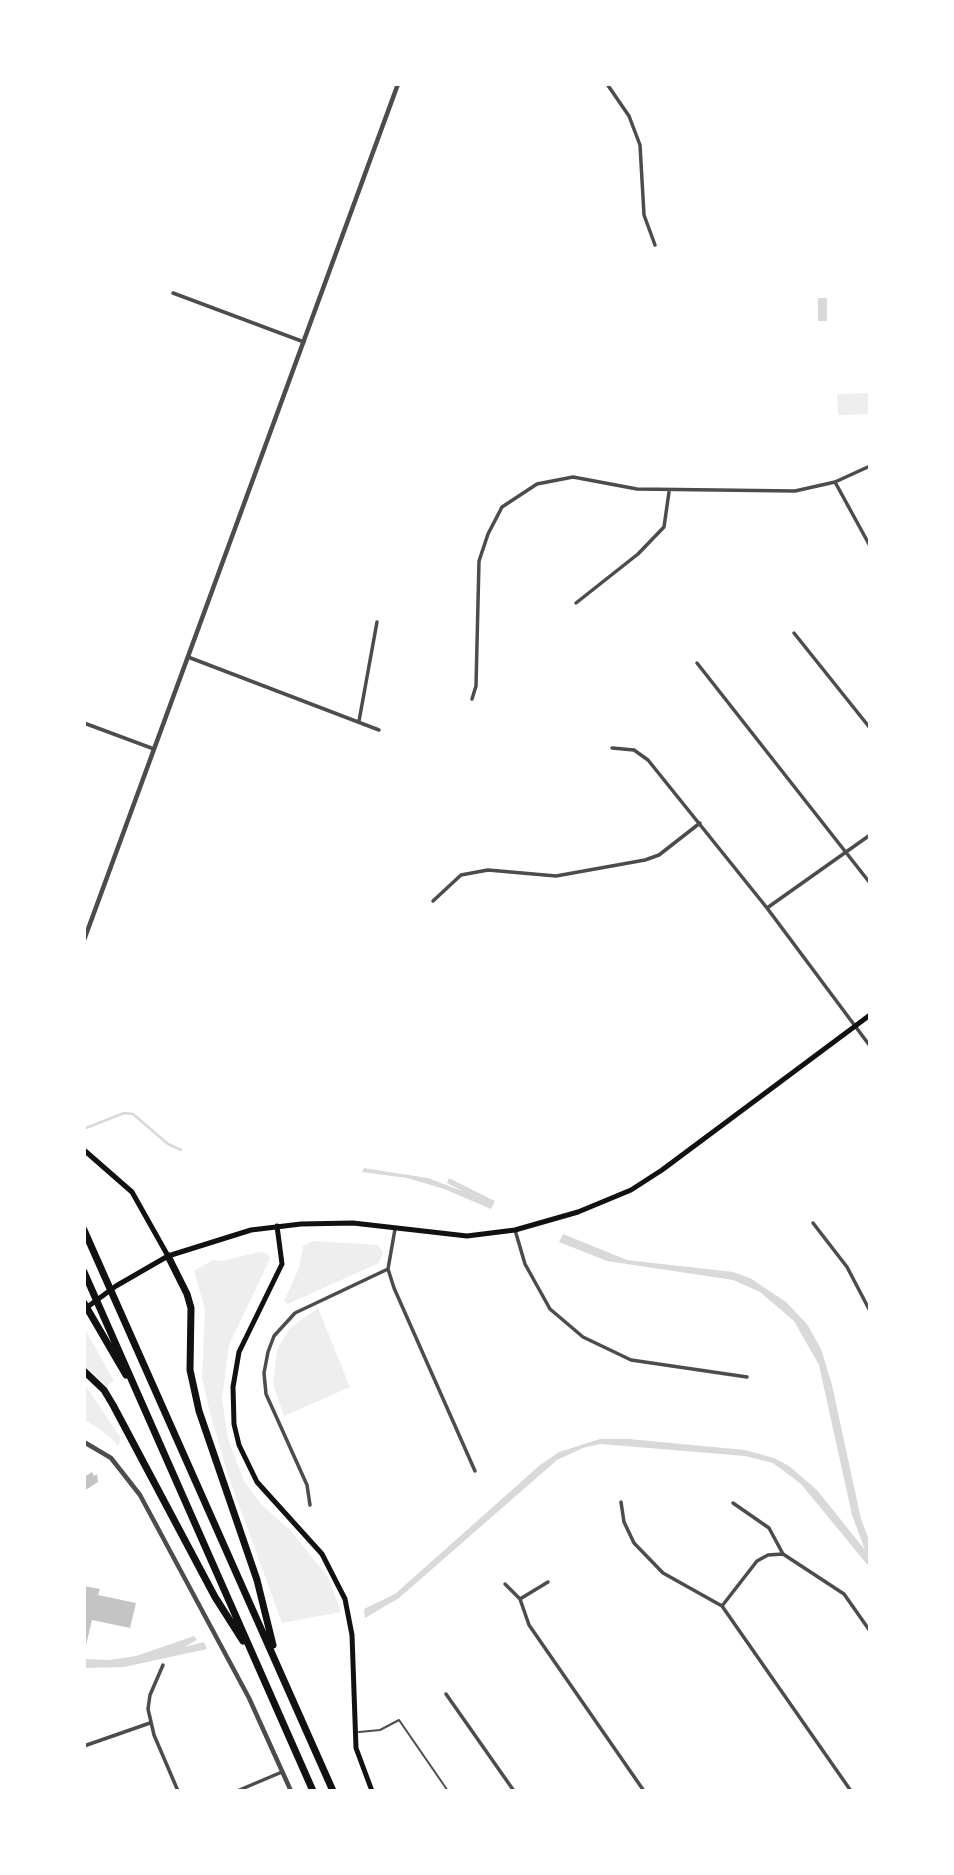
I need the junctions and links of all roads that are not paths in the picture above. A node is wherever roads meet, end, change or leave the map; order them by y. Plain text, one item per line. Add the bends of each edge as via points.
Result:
1 (398, 84) edge
2 (607, 84) edge
3 (655, 246) dead end
4 (173, 293) dead end
5 (304, 342) junction
6 (870, 466) edge
7 (835, 482) junction
8 (669, 491) junction
9 (870, 546) edge
10 (576, 603) dead end
11 (377, 622) dead end
12 (794, 633) dead end
13 (188, 657) junction
14 (697, 663) dead end
15 (472, 699) dead end
16 (359, 721) junction
17 (84, 723) edge
18 (870, 728) edge
19 (379, 730) dead end
20 (612, 748) dead end
21 (155, 749) junction
22 (700, 824) junction
23 (870, 835) edge
24 (847, 851) junction
25 (870, 883) edge
26 (433, 901) dead end
27 (767, 908) junction
28 (84, 940) edge
29 (870, 1015) edge
30 (855, 1026) junction
31 (870, 1046) edge
32 (84, 1150) edge
33 (813, 1223) dead end
34 (277, 1226) junction
35 (395, 1229) junction
36 (84, 1230) edge
37 (515, 1230) junction
38 (168, 1256) junction
39 (388, 1269) junction
40 (84, 1272) edge
41 (84, 1303) edge
42 (84, 1310) edge
43 (870, 1311) edge
44 (84, 1371) edge
45 (747, 1377) dead end
46 (144, 1405) junction
47 (84, 1442) edge
48 (475, 1471) dead end
49 (621, 1502) dead end
50 (733, 1503) dead end
51 (310, 1505) dead end
52 (783, 1554) junction
53 (548, 1582) dead end
54 (505, 1584) dead end
55 (520, 1599) junction
56 (722, 1606) junction
57 (870, 1631) edge
58 (275, 1656) junction
59 (255, 1660) junction
60 (163, 1665) dead end
61 (446, 1694) dead end
62 (150, 1723) junction
63 (355, 1732) junction
64 (84, 1746) edge
65 (282, 1772) junction
66 (178, 1791) edge
67 (237, 1791) edge
68 (290, 1791) edge
69 (313, 1791) edge
70 (334, 1791) edge
71 (372, 1791) edge
72 (448, 1791) edge
73 (514, 1791) edge
74 (644, 1791) edge
75 (851, 1791) edge

1 - 5 street
2 - 3 street via 629,116 640,145 644,215
4 - 5 street
5 - 13 street
6 - 7 street
7 - 8 street via 795,491
7 - 9 street
8 - 10 street via 664,527
8 - 15 street via 573,477 537,484 502,507 479,561
11 - 16 street
12 - 18 street
13 - 16 street
13 - 21 street
14 - 24 street
16 - 19 street
17 - 21 street
20 - 22 street via 641,753
21 - 28 street
22 - 26 street via 645,860 556,876 488,870 461,875
22 - 27 street
23 - 24 street
24 - 25 street
24 - 27 street
27 - 30 street
29 - 30 main road
30 - 31 street
30 - 37 main road via 646,1181 579,1212
32 - 38 main road via 132,1192
33 - 43 street via 847,1267
34 - 35 main road via 353,1223
34 - 38 main road via 222,1237
34 - 63 main road via 282,1264 239,1352 233,1387 234,1424 257,1482 322,1554 345,1599 352,1634
35 - 37 main road via 453,1236
35 - 39 street
36 - 58 highway
37 - 45 street via 526,1264 550,1309 583,1337 631,1360
38 - 42 main road
38 - 58 highway via 191,1308 190,1370 199,1411 266,1609
39 - 48 street
39 - 51 street via 295,1313 274,1336 268,1352 266,1394 307,1485
40 - 46 highway
41 - 46 highway
44 - 59 highway via 113,1405 215,1597
46 - 59 highway
47 - 65 street via 111,1458 140,1495 247,1695
49 - 56 street via 624,1522 646,1558 663,1573
50 - 52 street via 769,1528
52 - 56 street via 757,1561
52 - 57 street via 844,1594
53 - 55 street
54 - 55 street
55 - 74 street via 529,1625
56 - 75 street
58 - 70 highway
59 - 69 highway
60 - 62 street via 150,1695
61 - 73 street
62 - 64 street
62 - 66 street
63 - 71 main road via 363,1773
63 - 72 lane via 380,1730 399,1720
65 - 67 street
65 - 68 street

